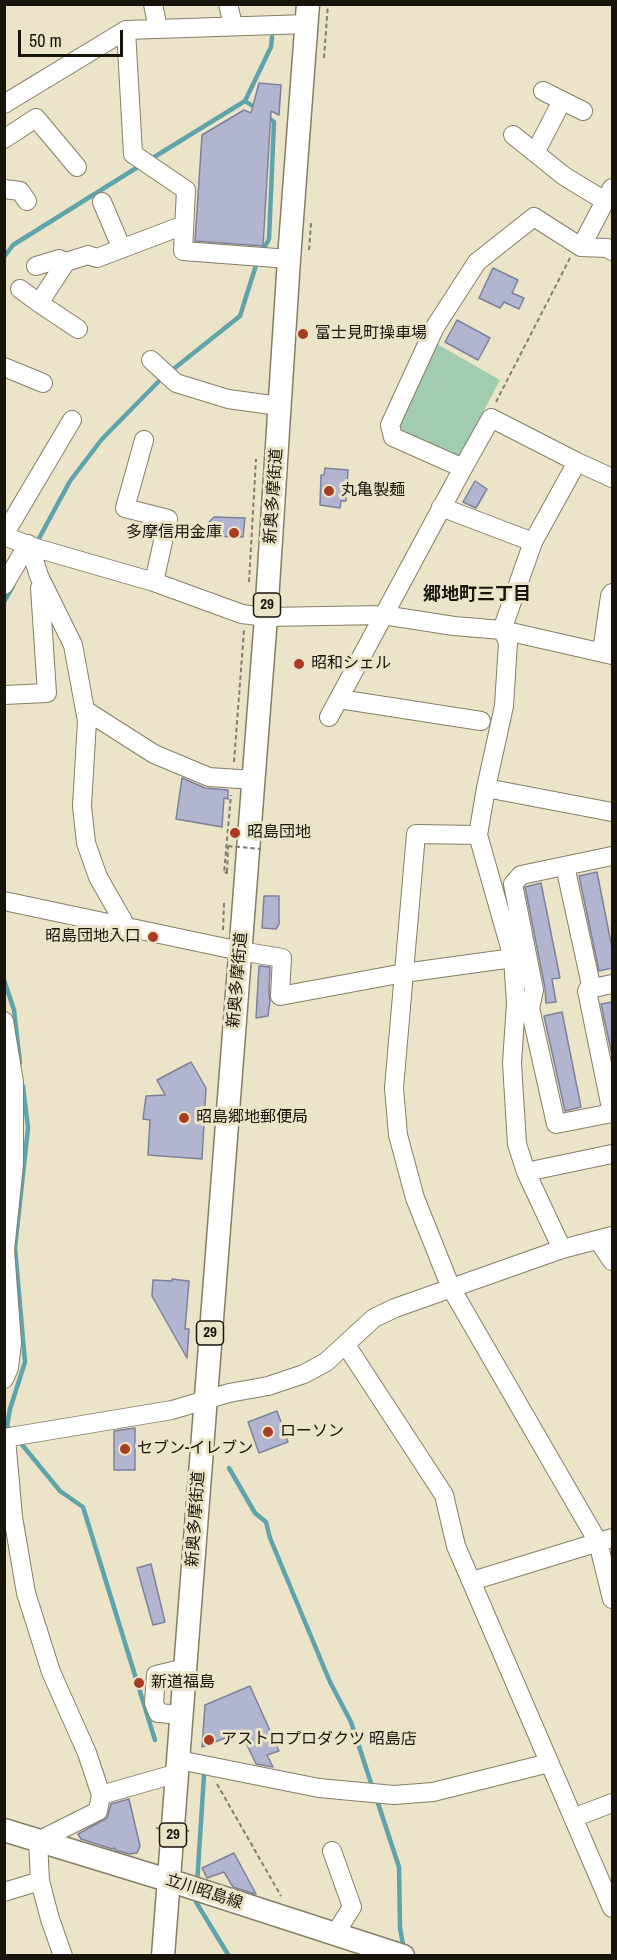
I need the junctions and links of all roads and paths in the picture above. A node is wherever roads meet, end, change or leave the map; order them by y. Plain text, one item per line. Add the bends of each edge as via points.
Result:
1 (153, 4) edge
2 (228, 4) edge
3 (308, 14) edge
4 (233, 25) junction
5 (158, 28) junction
6 (126, 30) junction
7 (543, 91) dead end
8 (562, 101) junction
9 (4, 104) edge
10 (583, 111) dead end
11 (513, 135) dead end
12 (4, 139) edge
13 (535, 153) junction
14 (77, 167) dead end
15 (4, 189) edge
16 (609, 194) edge
17 (27, 201) dead end
18 (102, 202) dead end
19 (184, 225) junction
20 (579, 246) junction
21 (122, 249) junction
22 (612, 251) edge
23 (270, 257) junction
24 (66, 262) junction
25 (36, 266) dead end
26 (20, 289) dead end
27 (39, 303) junction
28 (78, 329) dead end
29 (4, 367) edge
30 (162, 369) dead end
31 (43, 383) dead end
32 (279, 406) junction
33 (491, 418) junction
34 (72, 420) dead end
35 (144, 440) dead end
36 (577, 462) junction
37 (463, 468) junction
38 (612, 478) edge
39 (441, 507) junction
40 (4, 535) edge
41 (533, 542) junction
42 (31, 546) junction
43 (39, 576) junction
44 (154, 582) junction
45 (4, 585) edge
46 (612, 593) edge
47 (383, 615) junction
48 (267, 617) junction
49 (502, 630) junction
50 (607, 654) edge
51 (4, 695) edge
52 (339, 699) junction
53 (85, 710) junction
54 (329, 717) dead end
55 (481, 721) dead end
56 (254, 780) junction
57 (486, 788) junction
58 (612, 812) edge
59 (478, 835) junction
60 (261, 849) dead end
61 (612, 856) edge
62 (565, 866) junction
63 (227, 872) dead end
64 (4, 901) edge
65 (127, 927) junction
66 (240, 951) junction
67 (513, 958) junction
68 (404, 973) junction
69 (612, 984) edge
70 (589, 989) junction
71 (524, 1001) junction
72 (4, 1021) edge
73 (612, 1113) edge
74 (612, 1154) edge
75 (9, 1165) edge
76 (526, 1172) junction
77 (605, 1238) edge
78 (562, 1250) junction
79 (612, 1261) edge
80 (451, 1288) junction
81 (346, 1345) junction
82 (4, 1379) edge
83 (205, 1400) junction
84 (11, 1437) edge
85 (605, 1540) edge
86 (471, 1581) junction
87 (612, 1599) edge
88 (549, 1763) junction
89 (178, 1766) junction
90 (207, 1766) junction
91 (101, 1795) junction
92 (612, 1803) edge
93 (573, 1818) junction
94 (156, 1828) dead end
95 (4, 1830) edge
96 (189, 1831) dead end
97 (38, 1841) junction
98 (333, 1851) dead end
99 (40, 1881) junction
100 (188, 1886) junction
101 (4, 1892) edge
102 (612, 1908) edge
103 (295, 1921) junction
104 (334, 1934) junction
105 (63, 1956) edge
106 (163, 1956) edge
107 (403, 1956) edge

1 - 5 street
2 - 4 street
3 - 4 street
3 - 23 main road, 新奥多摩街道 / 29
4 - 5 street
5 - 6 street
6 - 9 street
6 - 19 street via 133,154 186,190
7 - 8 street
8 - 10 street
8 - 13 street
11 - 13 street
12 - 14 street via 36,118
13 - 16 street via 564,176
15 - 17 street via 20,191
16 - 20 street
18 - 21 street
19 - 21 street
19 - 23 street via 183,251
20 - 22 street
20 - 33 path via 488,417
20 - 37 street via 534,216 477,262 435,327 390,425 393,437
21 - 24 street via 97,258 88,255
23 - 32 main road, 新奥多摩街道 / 29
24 - 25 street via 60,259
24 - 27 street
26 - 27 street
27 - 28 street
29 - 31 street
30 - 32 street via 176,383 228,399
32 - 48 main road, 新奥多摩街道 / 29
33 - 36 street
33 - 37 street
34 - 40 street
35 - 44 street via 125,508 168,519
36 - 38 street
36 - 41 street
37 - 39 street
39 - 41 street
39 - 47 street
40 - 42 street
41 - 49 street
42 - 43 street
42 - 44 street
42 - 45 street
43 - 51 street via 47,693
43 - 53 street via 73,645
44 - 48 street via 242,614
46 - 50 street
47 - 48 street
47 - 49 street
47 - 52 street
48 - 56 main road, 新奥多摩街道 / 29
49 - 50 street
49 - 57 street via 508,642 504,706
52 - 54 street
52 - 55 street
53 - 56 street via 165,759 209,777
53 - 65 street via 81,806 86,843 98,877
56 - 66 main road, 新奥多摩街道 / 29
57 - 58 street
57 - 59 street
59 - 67 street
59 - 68 street via 416,834
60 - 63 path, bridge via 228,846
61 - 62 street
62 - 70 street
62 - 71 street via 521,876 513,884 534,990
64 - 65 street
65 - 66 street
66 - 68 street via 282,958 280,996
66 - 83 main road, 新奥多摩街道 / 29
67 - 68 street
67 - 71 street
68 - 80 street via 394,1088 398,1135 415,1198
69 - 70 street
70 - 73 street
71 - 73 street via 530,1008 556,1124
71 - 76 street via 512,1063 517,1144
72 - 75 street via 14,1082
74 - 76 street
75 - 82 street via 5,1250 12,1343
76 - 78 street
77 - 78 street
77 - 79 street
78 - 80 street
80 - 81 street via 374,1318
80 - 85 street
81 - 83 street via 304,1374
81 - 86 street via 444,1495 456,1546
83 - 84 street via 172,1410
83 - 89 main road, 新奥多摩街道 / 29
84 - 91 street via 13,1517 26,1593 51,1672
85 - 86 street
85 - 87 street
86 - 88 street
88 - 90 street via 433,1792 394,1796 319,1788
88 - 93 street
89 - 90 street
89 - 91 street
89 - 100 main road, 新奥多摩街道 / 29
90 - 103 path
91 - 97 street via 98,1811
92 - 93 street
93 - 102 street
94 - 96 path, bridge
95 - 97 main road, 立川昭島線
97 - 99 street
97 - 100 main road, 立川昭島線
98 - 104 street via 352,1907
99 - 101 street
99 - 105 street
100 - 103 main road, 立川昭島線
100 - 106 main road, 新奥多摩街道 / 29
103 - 104 main road, 立川昭島線
104 - 107 main road, 立川昭島線

